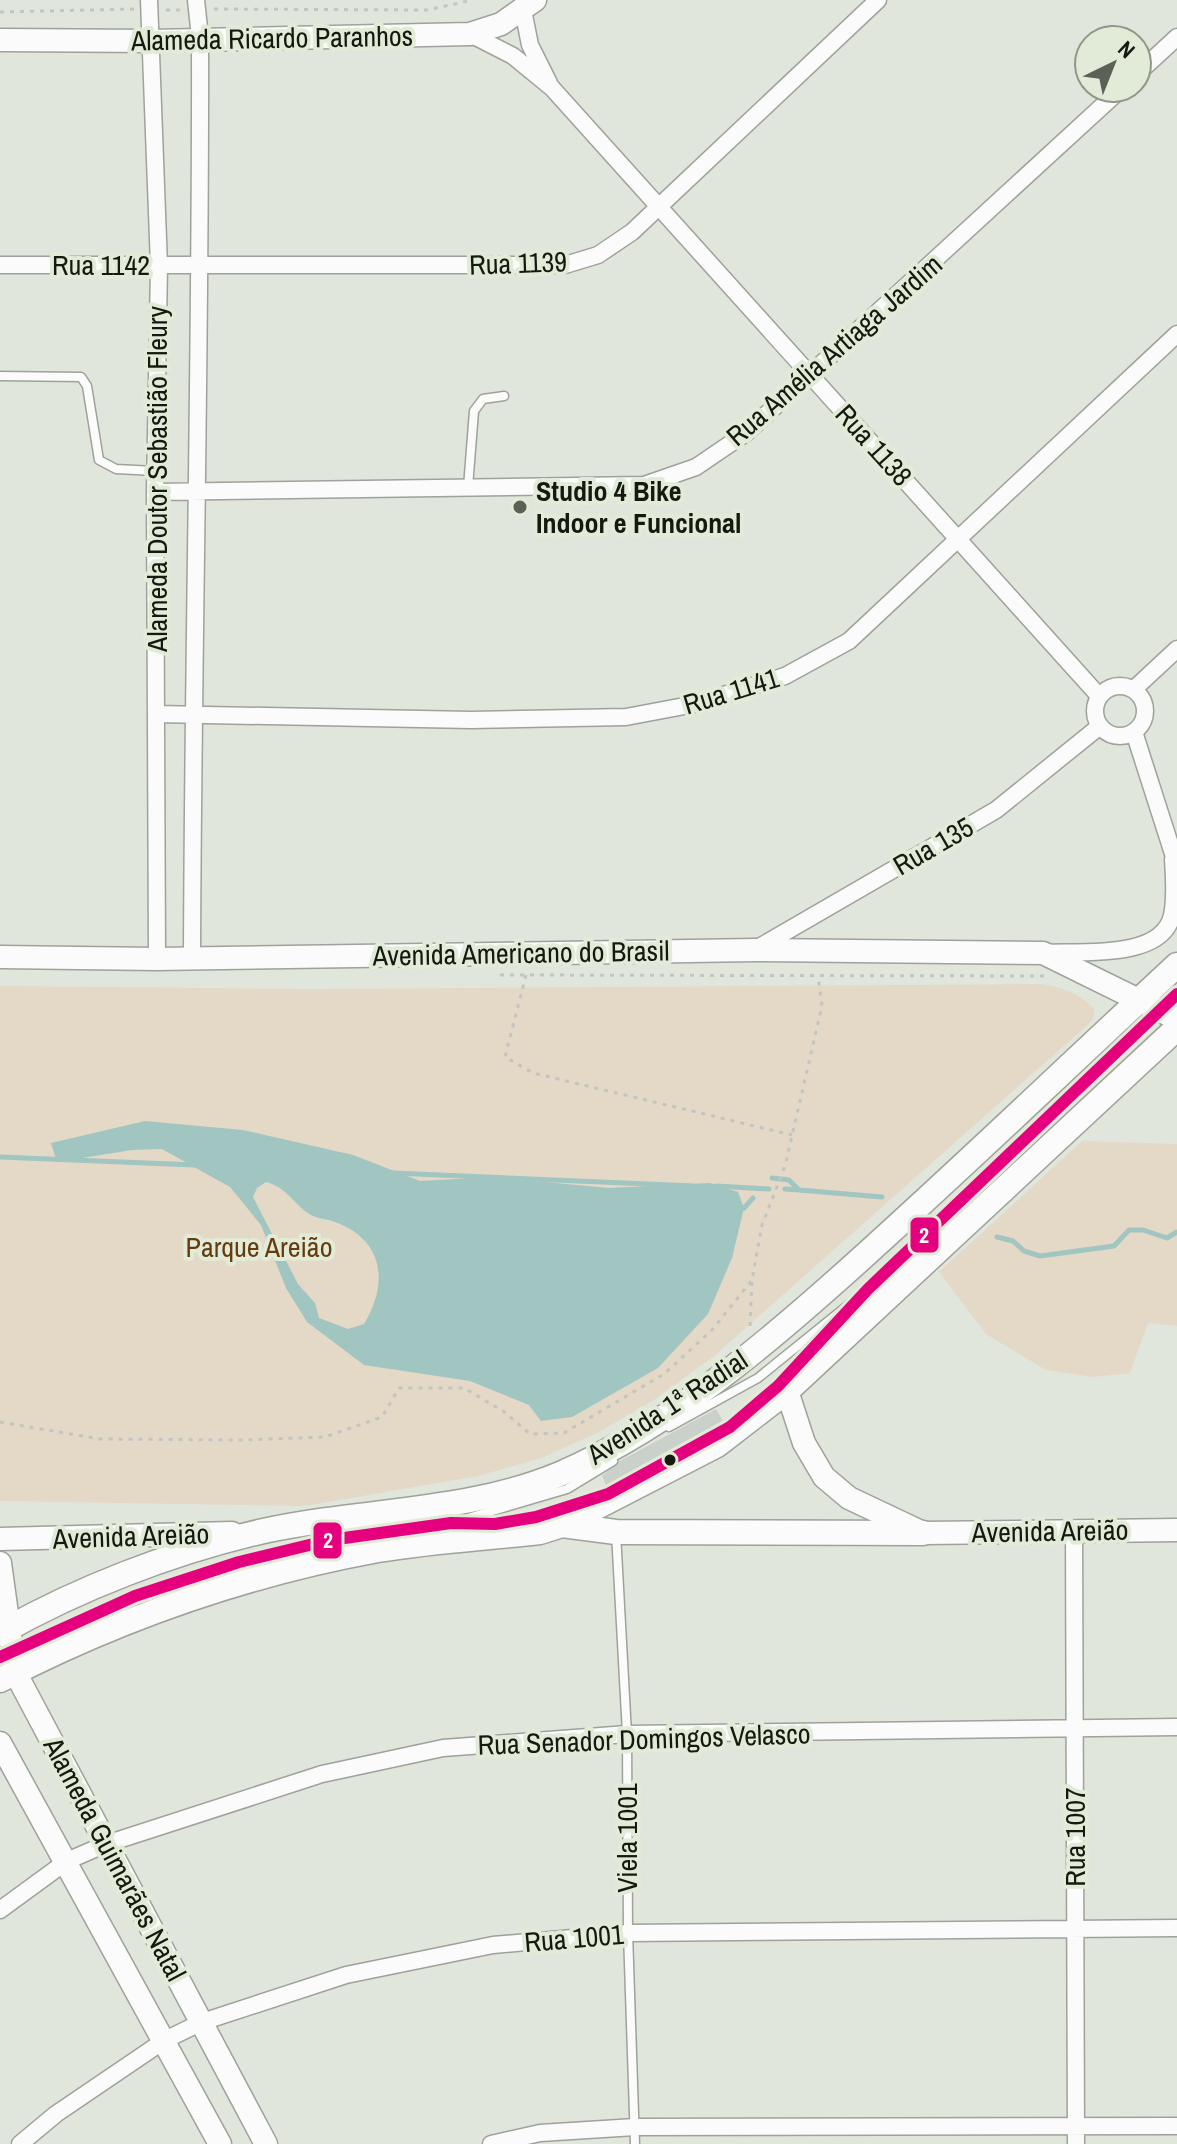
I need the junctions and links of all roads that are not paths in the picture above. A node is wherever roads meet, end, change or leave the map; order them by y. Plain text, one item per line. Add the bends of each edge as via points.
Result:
1 (878, 0) edge
2 (149, 5) edge
3 (196, 5) edge
4 (529, 5) edge
5 (470, 34) junction
6 (200, 37) junction
7 (1177, 37) edge
8 (0, 40) edge
9 (152, 41) junction
10 (1153, 59) edge
11 (552, 88) junction
12 (1105, 104) edge
13 (659, 205) junction
14 (0, 265) edge
15 (159, 266) junction
16 (202, 266) junction
17 (1177, 334) edge
18 (0, 376) edge
19 (811, 376) junction
20 (504, 396) dead end
21 (156, 471) junction
22 (468, 487) junction
23 (155, 492) junction
24 (196, 494) junction
25 (960, 540) junction
26 (1177, 649) edge
27 (1134, 689) junction
28 (1099, 696) junction
29 (156, 714) junction
30 (193, 715) junction
31 (1100, 726) junction
32 (1134, 732) junction
33 (1175, 862) edge
34 (755, 950) junction
35 (1043, 953) junction
36 (0, 957) edge
37 (192, 957) junction
38 (157, 959) junction
39 (1177, 965) edge
40 (1177, 994) edge
41 (1158, 1011) edge
42 (1177, 1028) edge
43 (868, 1289) junction
44 (787, 1391) junction
45 (629, 1451) dead end
46 (617, 1459) dead end
47 (451, 1523) junction
48 (562, 1525) junction
49 (1074, 1530) junction
50 (1177, 1530) edge
51 (261, 1532) junction
52 (616, 1532) junction
53 (923, 1533) junction
54 (0, 1539) edge
55 (0, 1563) edge
56 (6, 1654) edge
57 (1177, 1727) edge
58 (1075, 1728) junction
59 (627, 1734) junction
60 (0, 1743) edge
61 (106, 1844) junction
62 (67, 1861) junction
63 (0, 1910) edge
64 (1177, 1928) edge
65 (1076, 1929) junction
66 (628, 1933) junction
67 (202, 2022) junction
68 (165, 2040) junction
69 (1177, 2126) edge
70 (635, 2127) junction
71 (1076, 2127) junction
72 (20, 2144) edge
73 (220, 2144) edge
74 (266, 2144) edge
75 (491, 2144) edge
76 (635, 2144) edge
77 (1076, 2144) edge

1 - 13 street, Rua 1139
2 - 9 street, Alameda Doutor Sebastião Fleury
3 - 6 street, Alameda Doutor Sebastião Fleury
4 - 5 street, Alameda Ricardo Paranhos via 501,24
4 - 11 street, Rua 1138 via 530,45
5 - 6 street, Alameda Ricardo Paranhos
5 - 11 street, Rua 1138 via 513,56
6 - 9 street, Alameda Ricardo Paranhos
6 - 16 street, Alameda Doutor Sebastião Fleury
7 - 10 street
8 - 9 street, Alameda Ricardo Paranhos
9 - 15 street, Alameda Doutor Sebastião Fleury
11 - 13 street, Rua 1138
12 - 19 street, Rua Amélia Artiaga Jardim
13 - 16 street, Rua 1139 via 598,255 565,265
13 - 19 street, Rua 1138
14 - 15 street, Rua 1142
15 - 16 street, Rua 1142
15 - 21 street, Alameda Doutor Sebastião Fleury
16 - 24 street, Alameda Doutor Sebastião Fleury
17 - 25 street, Rua 1141
18 - 21 lane via 81,377 99,460 116,469
19 - 22 street, Rua Amélia Artiaga Jardim via 746,433 696,467 644,485
19 - 25 street, Rua 1138
20 - 22 lane via 483,399 474,411
21 - 23 street, Alameda Doutor Sebastião Fleury
22 - 24 street, Rua Amélia Artiaga Jardim
23 - 24 street, Rua Amélia Artiaga Jardim
23 - 29 street, Alameda Doutor Sebastião Fleury
24 - 30 street, Alameda Doutor Sebastião Fleury
25 - 28 street, Rua 1138
25 - 30 street, Rua 1141 via 849,641 785,676 695,704 626,717
26 - 27 street
27 - 28 street via 1114,686
27 - 32 street via 1146,708
28 - 31 street via 1095,704
29 - 30 street, Rua 1141
29 - 38 street, Alameda Doutor Sebastião Fleury
30 - 37 street, Alameda Doutor Sebastião Fleury
31 - 32 street via 1115,736
31 - 34 street, Rua 135 via 996,810
32 - 33 street
33 - 35 street, Avenida Americano do Brasil via 1172,917 1164,932 1135,948
34 - 35 street, Avenida Americano do Brasil
34 - 37 street, Avenida Americano do Brasil
35 - 41 street, Avenida Americano do Brasil
36 - 38 street, Avenida Americano do Brasil
37 - 38 street, Avenida Americano do Brasil
39 - 41 main road, Avenida 1ª Radial
40 - 41 lane
41 - 43 lane
41 - 51 main road, Avenida 1ª Radial via 924,1202 788,1324 721,1376 607,1450 558,1475 466,1502
42 - 44 main road, Avenida 1ª Radial
43 - 45 lane via 758,1378
43 - 47 lane via 778,1386 730,1427 608,1494 536,1517 495,1524
44 - 48 main road, Avenida 1ª Radial via 717,1445
44 - 53 street via 804,1443 824,1477 849,1498
46 - 47 lane via 567,1489
47 - 56 lane via 330,1540 239,1562 135,1596
48 - 52 main road
48 - 56 main road, Avenida 1ª Radial via 379,1550 268,1576
49 - 50 street, Avenida Areião
49 - 53 street, Avenida Areião
49 - 58 street, Rua 1007
51 - 54 street, Avenida Areião
51 - 56 main road, Avenida 1ª Radial via 145,1566
52 - 53 main road
52 - 59 lane, Viela 1001
55 - 56 street, Alameda Guimarães Natal
56 - 61 street, Alameda Guimarães Natal
57 - 58 street, Rua Senador Domingos Velasco
58 - 59 street, Rua Senador Domingos Velasco
58 - 65 street, Rua 1007
59 - 61 street, Rua Senador Domingos Velasco via 443,1748 322,1774
59 - 66 lane, Viela 1001
60 - 62 street, Alameda Guimarães Natal
61 - 62 street, Rua Senador Domingos Velasco
61 - 67 street, Alameda Guimarães Natal
62 - 63 street, Rua Senador Domingos Velasco
62 - 68 street, Alameda Guimarães Natal
64 - 65 street, Rua 1001
65 - 66 street, Rua 1001
65 - 71 street, Rua 1007
66 - 67 street, Rua 1001 via 493,1945 346,1975
66 - 70 lane, Viela 1001
67 - 68 street, Rua 1001
67 - 74 street, Alameda Guimarães Natal
68 - 72 street, Rua 1001
68 - 73 street, Alameda Guimarães Natal
69 - 71 street
70 - 71 street
70 - 75 street via 540,2133
70 - 76 lane, Viela 1001
71 - 77 street, Rua 1007

